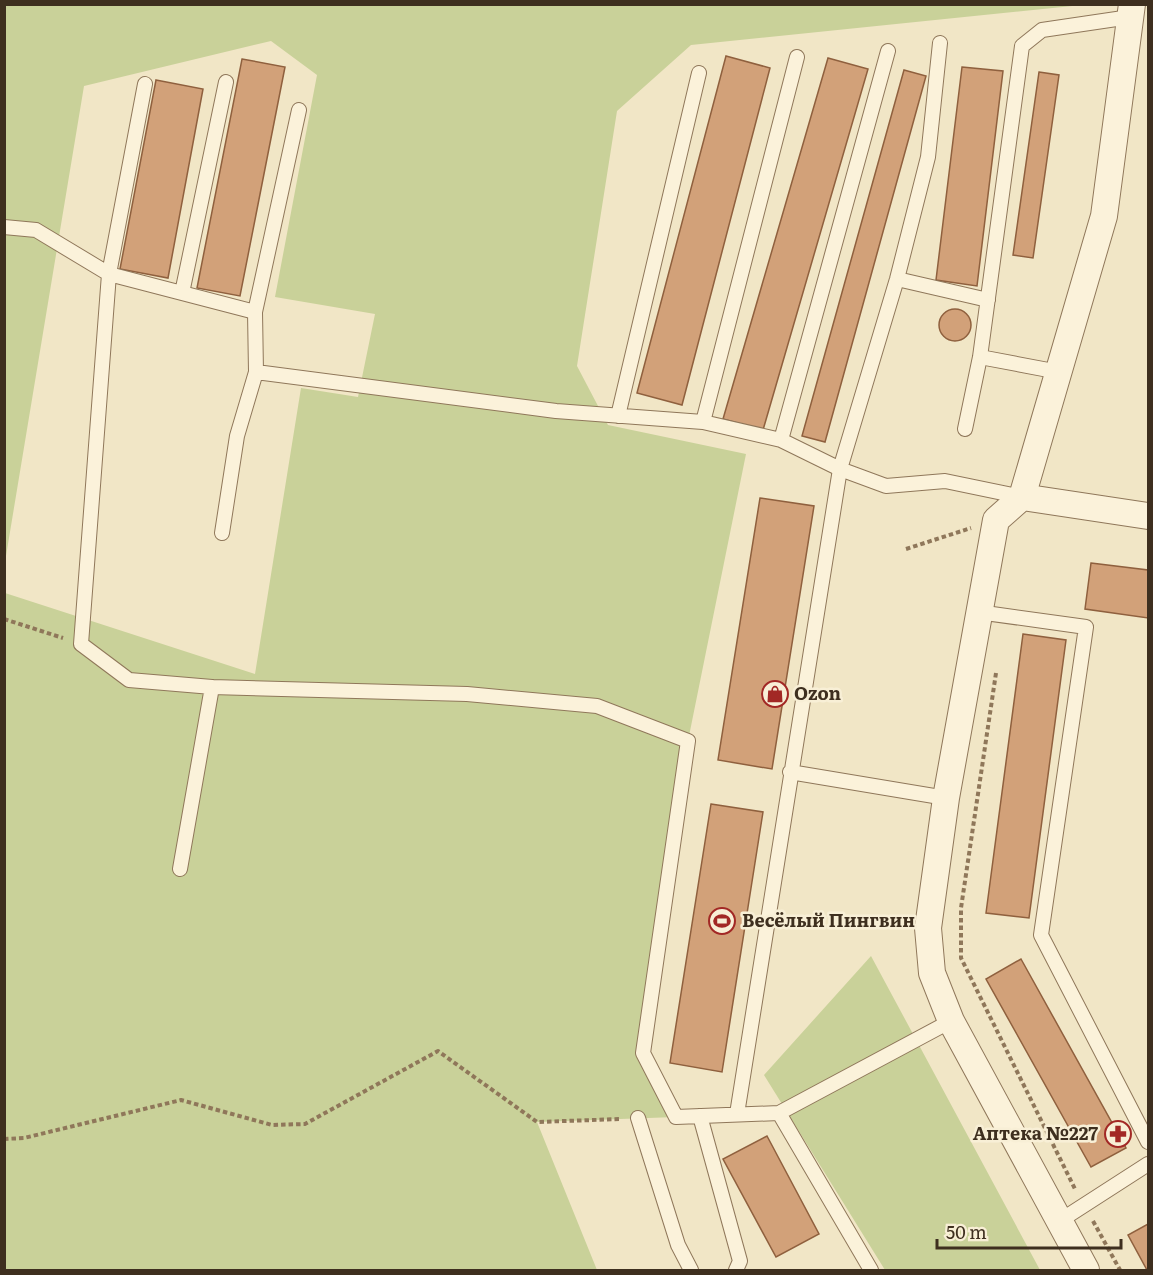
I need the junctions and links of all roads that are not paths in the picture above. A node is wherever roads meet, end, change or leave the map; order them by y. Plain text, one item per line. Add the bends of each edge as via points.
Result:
1 (1131, 11) edge
2 (940, 43) dead end
3 (888, 51) dead end
4 (797, 57) dead end
5 (699, 73) dead end
6 (226, 82) dead end
7 (145, 84) dead end
8 (299, 110) dead end
9 (4, 227) edge
10 (109, 274) junction
11 (897, 279) junction
12 (182, 293) junction
13 (988, 300) junction
14 (255, 312) junction
15 (980, 357) junction
16 (256, 372) junction
17 (1059, 372) junction
18 (618, 416) junction
19 (703, 422) junction
20 (965, 429) dead end
21 (781, 441) junction
22 (840, 469) junction
23 (1022, 497) junction
24 (1149, 516) edge
25 (222, 534) dead end
26 (978, 612) junction
27 (212, 687) junction
28 (790, 772) junction
29 (946, 798) junction
30 (180, 868) dead end
31 (951, 1021) junction
32 (779, 1113) junction
33 (736, 1114) junction
34 (700, 1116) junction
35 (638, 1118) road end
36 (1149, 1142) edge
37 (1149, 1164) edge
38 (1058, 1222) junction
39 (692, 1270) edge
40 (735, 1270) edge
41 (872, 1270) edge
42 (1086, 1270) edge

1 - 13 lane via 1042,30 1022,46
1 - 17 street via 1104,216
2 - 11 lane via 928,157
3 - 21 lane
4 - 19 lane
5 - 18 lane
6 - 12 lane
7 - 10 lane
8 - 14 lane
9 - 10 lane via 36,230
10 - 12 lane
10 - 27 lane via 81,644 129,680
11 - 13 lane
11 - 22 lane
12 - 14 lane
13 - 15 lane
14 - 16 lane
15 - 17 lane
15 - 20 lane
16 - 18 lane
16 - 25 lane via 237,436
17 - 23 street
18 - 19 lane
19 - 21 lane
21 - 22 lane
22 - 23 lane via 886,486 945,481
22 - 28 lane
23 - 24 street
23 - 26 street via 996,520
26 - 29 street
26 - 36 lane via 1086,627 1041,935
27 - 30 lane
27 - 34 lane via 468,694 597,706 688,741 643,1053 676,1117
28 - 29 lane
28 - 33 lane
29 - 31 street via 928,928 932,973
31 - 32 lane
31 - 38 street
32 - 33 lane
32 - 41 lane
33 - 34 lane
34 - 40 lane via 741,1261
35 - 39 lane via 678,1245
37 - 38 lane
38 - 42 street

